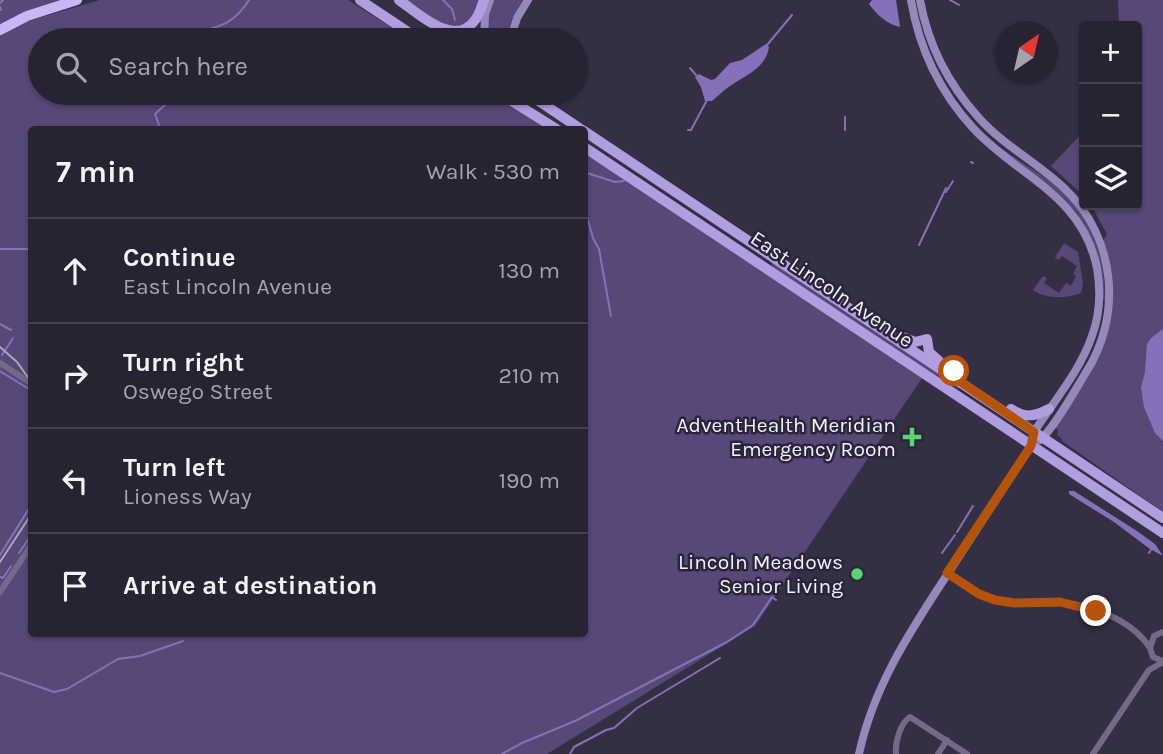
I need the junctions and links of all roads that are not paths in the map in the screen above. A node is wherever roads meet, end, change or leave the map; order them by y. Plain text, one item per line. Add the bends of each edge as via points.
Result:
1 (77, 0) edge
2 (359, 0) edge
3 (388, 0) edge
4 (399, 0) edge
5 (484, 0) edge
6 (490, 0) edge
7 (528, 0) edge
8 (911, 0) edge
9 (920, 0) edge
10 (402, 28) edge
11 (430, 28) edge
12 (441, 28) edge
13 (466, 28) edge
14 (484, 28) edge
15 (514, 28) edge
16 (0, 30) edge
17 (518, 105) edge
18 (545, 105) edge
19 (552, 126) edge
20 (577, 126) edge
21 (588, 133) edge
22 (588, 150) edge
23 (855, 312) junction
24 (0, 363) edge
25 (958, 380) junction
26 (28, 381) edge
27 (976, 393) junction
28 (1049, 409) junction
29 (1039, 435) junction
30 (1031, 446) junction
31 (1163, 518) edge
32 (1163, 533) edge
33 (28, 550) edge
34 (947, 573) junction
35 (0, 592) edge
36 (1139, 633) junction
37 (1160, 634) edge
38 (1150, 650) junction
39 (1163, 662) edge
40 (1149, 670) junction
41 (947, 740) junction
42 (859, 754) edge
43 (895, 754) edge
44 (938, 754) edge
45 (967, 754) edge
46 (1093, 754) edge

1 - 16 highway
2 - 10 main road
3 - 11 main road
4 - 12 main road
5 - 13 main road
6 - 14 main road
7 - 15 main road
8 - 28 main road via 930,65 945,92 989,144 1067,206 1095,261 1099,296 1094,332
9 - 29 main road via 931,41 964,100 997,136 1072,196 1089,219 1104,253 1110,292 1104,334 1088,369
17 - 19 main road
18 - 20 main road, East Lincoln Avenue
21 - 23 main road, East Lincoln Avenue
22 - 30 main road, East Lincoln Avenue
23 - 25 main road, East Lincoln Avenue
23 - 25 main road via 870,315 908,341 927,339 930,355 954,371
24 - 26 street
25 - 27 main road, East Lincoln Avenue
27 - 28 main road via 991,396 1025,416
27 - 29 main road, East Lincoln Avenue
28 - 29 main road
29 - 30 main road
29 - 31 main road, East Lincoln Avenue
30 - 32 main road, East Lincoln Avenue
30 - 34 main road
33 - 35 street
34 - 36 street via 992,599 1072,604
34 - 42 main road via 887,671
36 - 37 street
36 - 38 street
37 - 38 street via 1152,639
38 - 39 street
38 - 40 street
39 - 40 street
40 - 46 street
41 - 43 street via 909,718
41 - 44 street
41 - 45 street

